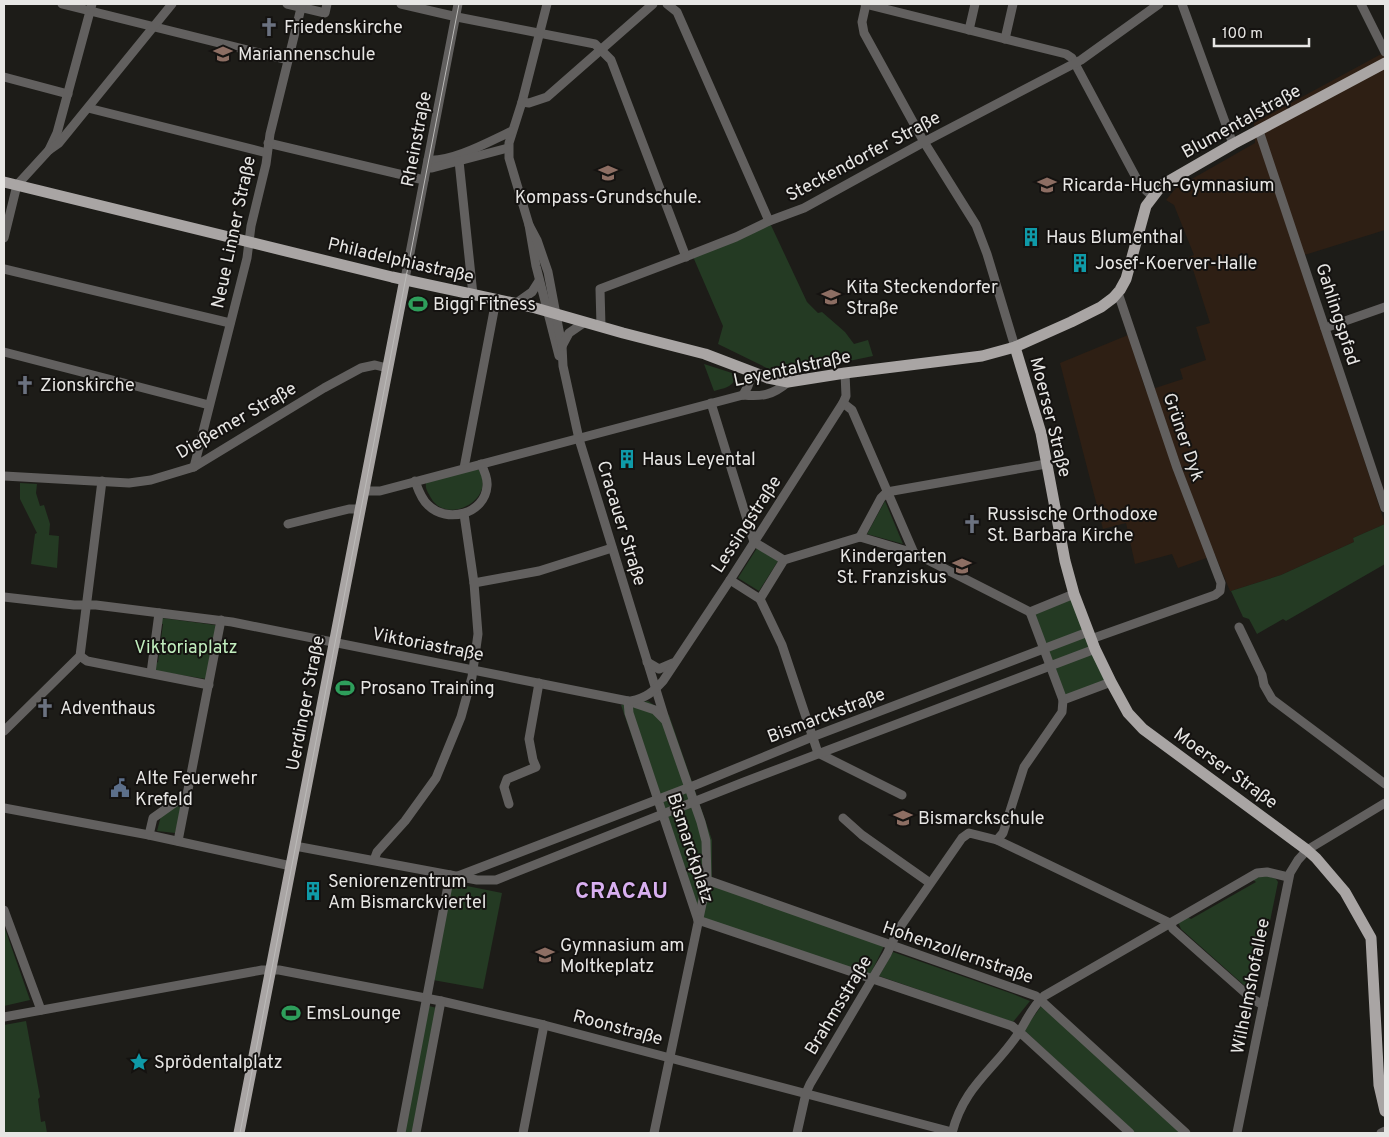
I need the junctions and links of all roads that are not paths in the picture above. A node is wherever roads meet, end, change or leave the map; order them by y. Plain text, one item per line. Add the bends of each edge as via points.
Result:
1 (62, 4) edge
2 (172, 4) edge
3 (287, 4) edge
4 (327, 4) edge
5 (401, 4) edge
6 (458, 4) edge
7 (548, 4) edge
8 (653, 4) edge
9 (667, 4) edge
10 (865, 4) edge
11 (975, 4) edge
12 (1013, 4) edge
13 (1159, 4) edge
14 (1182, 4) edge
15 (1361, 4) edge
16 (301, 6) edge
17 (91, 7) edge
18 (456, 17) junction
19 (154, 26) junction
20 (969, 30) junction
21 (540, 34) junction
22 (1004, 39) junction
23 (602, 48) junction
24 (1385, 52) edge
25 (288, 60) junction
26 (1075, 63) junction
27 (1385, 63) edge
28 (4, 77) edge
29 (68, 94) junction
30 (522, 102) junction
31 (88, 108) junction
32 (512, 131) junction
33 (1259, 131) junction
34 (924, 142) junction
35 (268, 143) junction
36 (1233, 144) junction
37 (508, 148) junction
38 (49, 150) junction
39 (267, 153) junction
40 (459, 161) junction
41 (428, 164) junction
42 (424, 180) junction
43 (4, 182) edge
44 (18, 185) junction
45 (1152, 196) junction
46 (769, 221) junction
47 (529, 225) junction
48 (4, 238) edge
49 (249, 242) junction
50 (686, 257) junction
51 (4, 269) edge
52 (405, 279) junction
53 (539, 281) junction
54 (1118, 293) junction
55 (473, 295) junction
56 (496, 300) junction
57 (515, 304) junction
58 (1385, 307) edge
59 (551, 312) junction
60 (586, 322) junction
61 (230, 323) junction
62 (601, 326) junction
63 (1325, 328) junction
64 (562, 346) junction
65 (1015, 347) junction
66 (4, 352) edge
67 (563, 366) junction
68 (388, 368) junction
69 (753, 372) junction
70 (845, 373) junction
71 (788, 382) junction
72 (743, 395) junction
73 (711, 403) junction
74 (843, 403) junction
75 (209, 405) junction
76 (579, 439) junction
77 (481, 464) junction
78 (1046, 464) junction
79 (194, 467) junction
80 (464, 468) junction
81 (4, 476) edge
82 (102, 481) junction
83 (414, 482) junction
84 (363, 491) junction
85 (887, 492) junction
86 (1385, 508) edge
87 (360, 509) junction
88 (464, 514) junction
89 (288, 524) dead end
90 (860, 537) junction
91 (754, 542) junction
92 (612, 548) junction
93 (914, 553) junction
94 (784, 560) junction
95 (730, 580) junction
96 (474, 583) junction
97 (1074, 594) junction
98 (4, 597) edge
99 (760, 599) junction
100 (87, 605) junction
101 (1030, 612) junction
102 (159, 613) junction
103 (221, 620) junction
104 (1239, 627) dead end
105 (1092, 640) junction
106 (334, 643) junction
107 (1043, 648) junction
108 (80, 656) junction
109 (647, 662) junction
110 (675, 662) junction
111 (1049, 665) junction
112 (473, 669) junction
113 (151, 674) junction
114 (1111, 682) junction
115 (539, 683) junction
116 (209, 685) junction
117 (656, 689) junction
118 (1063, 700) junction
119 (628, 701) junction
120 (665, 719) junction
121 (4, 731) edge
122 (812, 737) junction
123 (818, 753) junction
124 (1385, 784) edge
125 (688, 787) junction
126 (187, 794) junction
127 (902, 795) dead end
128 (658, 799) junction
129 (694, 801) junction
130 (1385, 803) edge
131 (510, 804) dead end
132 (4, 808) edge
133 (663, 813) junction
134 (843, 818) dead end
135 (577, 830) junction
136 (149, 835) junction
137 (998, 840) junction
138 (178, 841) junction
139 (295, 846) junction
140 (584, 846) junction
141 (1307, 850) junction
142 (374, 860) junction
143 (291, 866) junction
144 (454, 876) junction
145 (1288, 877) junction
146 (707, 880) junction
147 (930, 883) junction
148 (4, 910) edge
149 (698, 920) junction
150 (1170, 923) junction
151 (892, 947) junction
152 (271, 970) junction
153 (873, 979) junction
154 (427, 998) junction
155 (1040, 999) junction
156 (441, 1001) junction
157 (1263, 1005) junction
158 (41, 1010) junction
159 (4, 1018) edge
160 (544, 1024) junction
161 (1019, 1031) junction
162 (670, 1058) junction
163 (806, 1093) junction
164 (1385, 1111) edge
165 (1385, 1131) edge
166 (952, 1132) edge
167 (240, 1133) edge
168 (401, 1133) edge
169 (416, 1133) edge
170 (523, 1133) edge
171 (654, 1133) edge
172 (797, 1133) edge
173 (1130, 1133) edge
174 (1186, 1133) edge
175 (1237, 1133) edge
176 (1381, 1133) edge

1 - 17 street
2 - 19 street
3 - 16 street
4 - 16 street via 324,13
5 - 18 street
6 - 18 street, Rheinstraße
7 - 21 street
8 - 23 street
9 - 46 street via 677,12
10 - 20 street
10 - 34 street, Moerser Straße via 864,33
11 - 20 street
12 - 22 street
13 - 26 street, Steckendorfer Straße
14 - 36 street
15 - 24 street
16 - 25 street, Neue Linner Straße
17 - 19 street
17 - 29 street
18 - 21 street
18 - 41 street, Rheinstraße
19 - 25 street
19 - 31 street
20 - 22 street
21 - 23 street
21 - 30 street
22 - 26 street via 1066,54
23 - 30 street via 547,97
23 - 50 street via 611,60
25 - 35 street, Neue Linner Straße
26 - 34 street, Steckendorfer Straße
26 - 45 street via 1140,185
27 - 33 main road, Blumentalstraße
28 - 29 street
29 - 38 street
30 - 32 street
31 - 38 street via 59,143
31 - 39 street
32 - 37 street
32 - 41 street
33 - 36 main road, Blumentalstraße
33 - 63 street, Gahlingspfad
34 - 46 street, Steckendorfer Straße via 804,208
34 - 65 street, Moerser Straße via 976,224
35 - 39 street, Neue Linner Straße
35 - 42 street
36 - 45 main road, Blumentalstraße via 1162,185
37 - 40 street
37 - 47 street
38 - 44 street
39 - 49 street, Neue Linner Straße
40 - 41 street via 432,168
40 - 55 street
41 - 42 street, Rheinstraße
42 - 52 street, Rheinstraße
43 - 44 main road, Philadelphiastraße
44 - 48 street
44 - 49 main road, Philadelphiastraße
45 - 54 main road, Blumentalstraße via 1126,279
46 - 50 street, Steckendorfer Straße
47 - 53 street
47 - 59 street via 546,265
49 - 52 main road, Philadelphiastraße
49 - 61 street, Neue Linner Straße
50 - 62 street, Steckendorfer Straße via 600,289
51 - 61 street
52 - 55 main road, Philadelphiastraße
52 - 68 main road, Uerdinger Straße
53 - 57 street via 532,292
53 - 59 street
54 - 65 main road, Blumentalstraße via 1101,306
54 - 105 street, Grüner Dyk via 1176,468 1221,583 1220,591 1215,595
55 - 56 main road, Philadelphiastraße
56 - 57 main road, Philadelphiastraße
56 - 80 street
57 - 59 main road, Philadelphiastraße
58 - 63 street
59 - 60 main road, Philadelphiastraße
59 - 64 street, Cracauer Straße
59 - 67 street, Cracauer Straße via 556,347
60 - 62 main road, Philadelphiastraße
60 - 64 street via 569,333
61 - 75 street, Neue Linner Straße
62 - 69 main road, Philadelphiastraße via 705,354
63 - 86 street, Gahlingspfad
64 - 67 street, Cracauer Straße
65 - 70 main road, Leyentalstraße via 982,356
65 - 78 main road, Moerser Straße via 1036,414
66 - 75 street
67 - 76 street, Cracauer Straße
68 - 79 street, Dießemer Straße via 361,368
68 - 84 main road, Uerdinger Straße
69 - 71 main road, Philadelphiastraße
69 - 72 street
70 - 71 main road, Leyentalstraße
70 - 74 street via 846,396
71 - 72 street, Leyentalstraße via 776,392
72 - 73 street, Leyentalstraße
73 - 76 street, Leyentalstraße
73 - 91 street
74 - 85 street via 852,410
74 - 91 street, Lessingstraße
75 - 79 street, Neue Linner Straße
76 - 77 street, Leyentalstraße
76 - 92 street, Cracauer Straße
77 - 80 street, Leyentalstraße
77 - 88 street via 487,486 483,499
78 - 85 street
78 - 97 main road, Moerser Straße
79 - 82 street, Dießemer Straße via 151,480 129,483
80 - 83 street, Leyentalstraße
81 - 82 street, Dießemer Straße
82 - 100 street
83 - 84 street, Leyentalstraße via 380,491
83 - 88 street via 428,506 448,515
84 - 87 main road, Uerdinger Straße
85 - 90 street
85 - 93 street
87 - 89 street
87 - 106 main road, Uerdinger Straße
88 - 96 street
90 - 93 street
90 - 94 street
91 - 94 street
91 - 95 street, Lessingstraße
92 - 96 street via 539,571
92 - 109 street, Cracauer Straße
93 - 101 street
94 - 99 street
95 - 99 street
95 - 110 street, Lessingstraße
96 - 112 street via 478,634
97 - 101 street
97 - 105 main road, Moerser Straße
98 - 100 street
99 - 122 street via 782,645
100 - 102 street
100 - 108 street
101 - 107 street
102 - 103 street
102 - 113 street
103 - 106 street, Viktoriastraße
103 - 116 street
104 - 124 street via 1272,698
105 - 107 street, Bismarckstraße
105 - 111 street, Bismarckstraße
105 - 114 main road, Moerser Straße
106 - 112 street, Viktoriastraße
106 - 139 main road, Uerdinger Straße
107 - 111 street
107 - 122 street, Bismarckstraße
108 - 113 street via 87,661
108 - 121 street
109 - 110 street via 659,669
109 - 117 street, Cracauer Straße
110 - 117 street, Lessingstraße
111 - 118 street
111 - 123 street, Bismarckstraße
112 - 115 street, Viktoriastraße
112 - 142 street via 461,717 436,778
113 - 116 street
114 - 118 street
114 - 141 main road, Moerser Straße via 1128,713 1143,729
115 - 119 street, Viktoriastraße
115 - 131 street via 529,739 536,767 507,779 504,787
116 - 126 street
117 - 119 street via 642,699
117 - 120 street, Bismarckplatz
118 - 137 street via 1062,712 1024,767 1003,834
119 - 120 street, Viktoriastraße via 655,710
119 - 128 street, Bismarckplatz via 629,714
120 - 125 street, Bismarckplatz
122 - 123 street
122 - 125 street, Bismarckstraße
123 - 127 street, Bismarckstraße
123 - 129 street, Bismarckstraße
125 - 128 street, Bismarckstraße
125 - 129 street, Bismarckplatz
126 - 136 street via 153,818
126 - 138 street
128 - 133 street, Bismarckplatz
128 - 135 street, Bismarckstraße
129 - 133 street, Bismarckstraße
129 - 146 street, Bismarckplatz via 706,841
130 - 141 street
132 - 136 street
133 - 140 street, Bismarckstraße
133 - 149 street, Bismarckplatz
134 - 147 street
135 - 140 street
135 - 144 street, Bismarckstraße
136 - 138 street
137 - 147 street, Brahmsstraße via 969,833
137 - 150 street
138 - 143 street
139 - 142 street, Bismarckstraße
139 - 143 main road, Uerdinger Straße
140 - 144 street, Bismarckstraße via 496,880
141 - 145 street, Wilhelmshofallee
141 - 164 main road, Moerser Straße via 1345,892 1371,938 1379,1085
142 - 144 street, Bismarckstraße
143 - 152 main road, Uerdinger Straße
144 - 154 street
145 - 150 street via 1257,873
145 - 157 street, Wilhelmshofallee
146 - 149 street, Bismarckplatz
146 - 151 street, Hohenzollernstraße
147 - 151 street, Brahmsstraße via 898,930
148 - 158 street
149 - 153 street
149 - 162 street
150 - 155 street
150 - 157 street via 1251,998
151 - 153 street, Brahmsstraße
151 - 155 street, Hohenzollernstraße
152 - 154 street, Roonstraße
152 - 158 street
152 - 167 main road, Uerdinger Straße
153 - 161 street
153 - 163 street, Brahmsstraße
154 - 156 street, Roonstraße
154 - 168 street
155 - 161 street
155 - 174 street, Hohenzollernstraße
156 - 160 street, Roonstraße
156 - 169 street
157 - 175 street, Wilhelmshofallee
158 - 159 street
160 - 162 street, Roonstraße
160 - 170 street
161 - 166 street via 969,1093
161 - 173 street
162 - 163 street, Roonstraße
162 - 171 street
163 - 166 street, Roonstraße
163 - 172 street, Brahmsstraße
165 - 176 street

